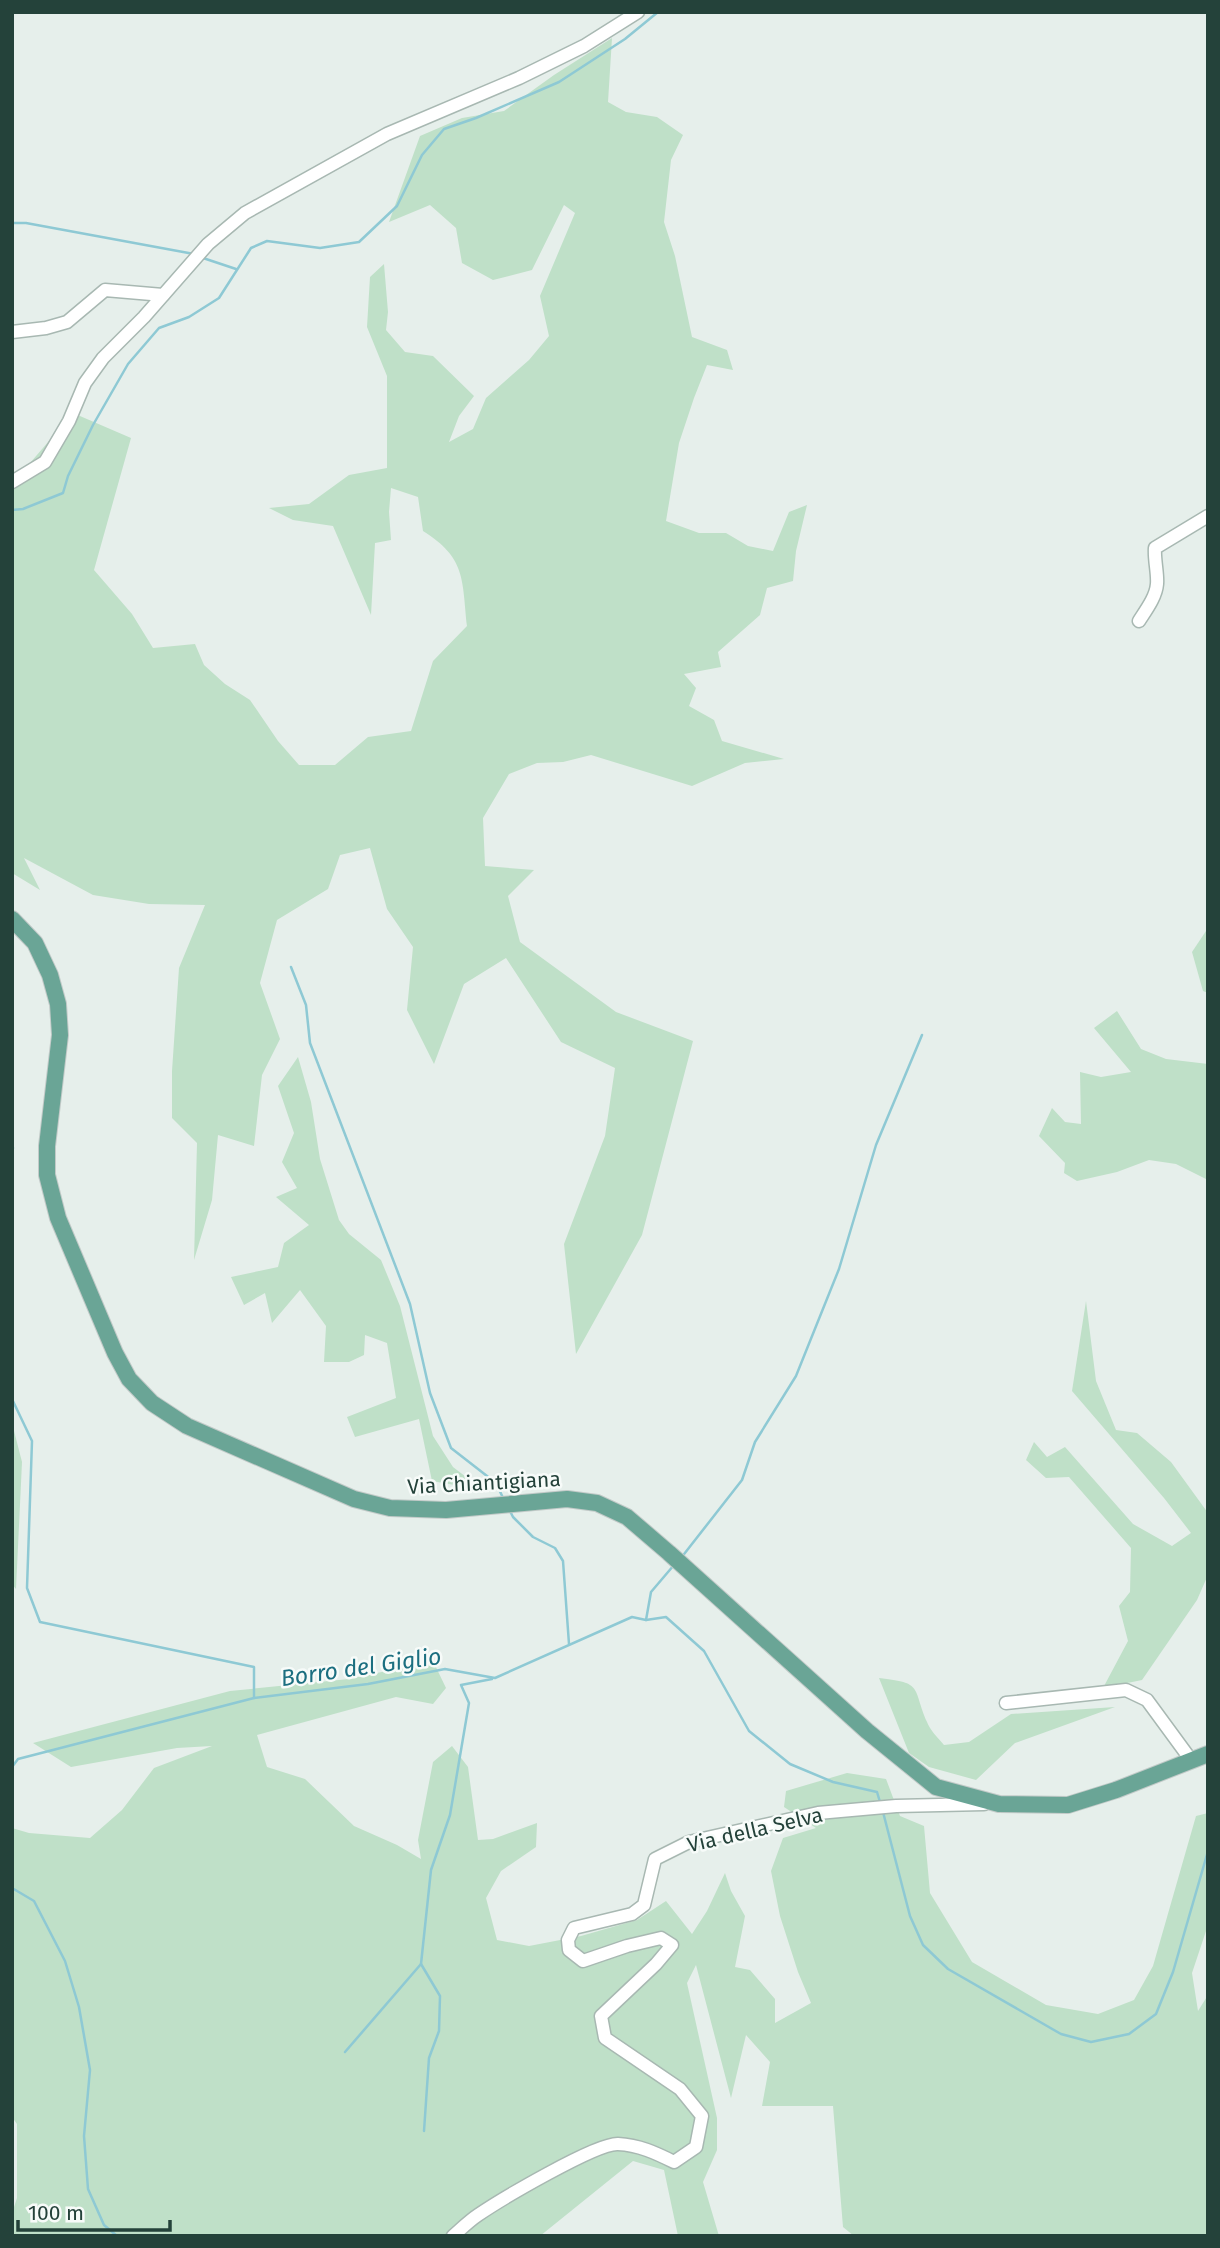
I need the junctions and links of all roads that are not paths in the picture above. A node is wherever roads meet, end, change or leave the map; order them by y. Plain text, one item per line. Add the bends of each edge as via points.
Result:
1 (638, 12) edge
2 (163, 295) junction
3 (12, 332) edge
4 (12, 482) edge
5 (1208, 516) edge
6 (1139, 621) dead end
7 (12, 919) edge
8 (1006, 1703) dead end
9 (1208, 1754) edge
10 (1191, 1760) junction
11 (999, 1804) junction
12 (453, 2236) edge

1 - 2 street via 584,46 519,78 387,134 245,214 208,244
2 - 3 street via 105,290 67,322
2 - 4 street via 85,383 45,463
5 - 6 street via 1155,548 1158,581
7 - 11 main road, Via Chiantigiana via 35,943 58,1004 60,1035 47,1146 47,1175 58,1218 115,1353 129,1379 152,1403 187,1426 354,1499 390,1508 472,1508 567,1499 597,1503 626,1517 697,1576 867,1731 936,1787
8 - 10 street via 1126,1690 1147,1700
9 - 10 main road, Via Chiantigiana
10 - 11 main road, Via Chiantigiana via 1068,1805
11 - 12 street, Via della Selva via 818,1813 689,1842 656,1859 645,1905 632,1914 575,1928 568,1940 569,1950 583,1961 662,1938 672,1945 601,2016 605,2038 680,2089 702,2116 696,2147 674,2162 645,2148 615,2144 500,2201

